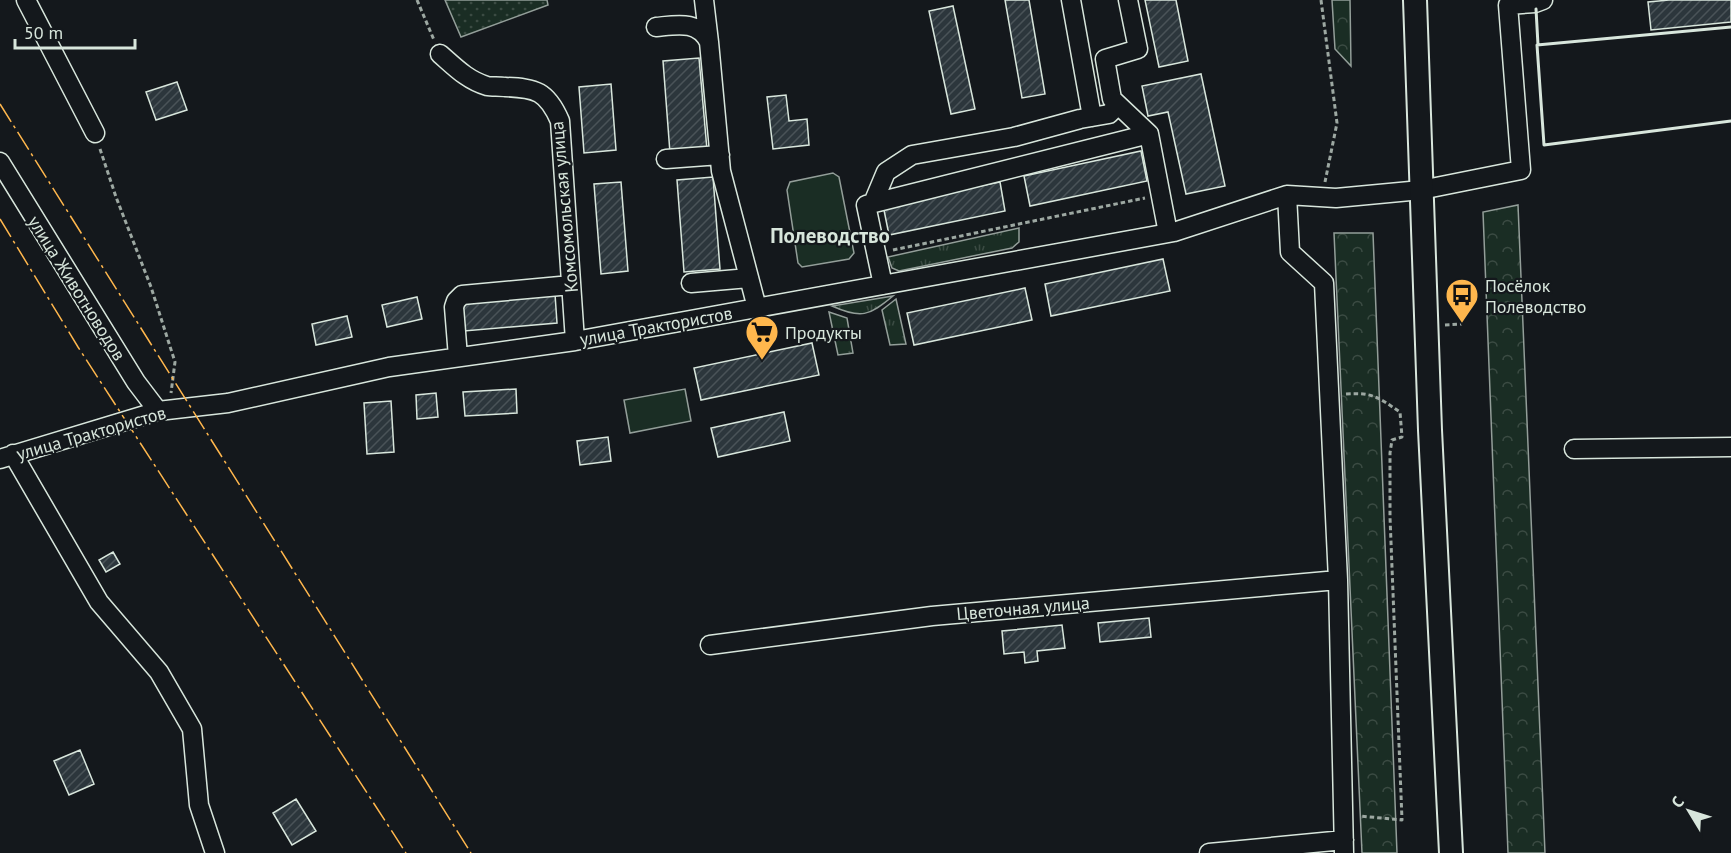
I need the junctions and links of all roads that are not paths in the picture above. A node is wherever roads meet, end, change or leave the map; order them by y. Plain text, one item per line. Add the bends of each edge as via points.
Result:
1 (26, 0) edge
2 (704, 0) edge
3 (1071, 0) edge
4 (1128, 0) edge
5 (1415, 0) edge
6 (1543, 0) edge
7 (656, 27) dead end
8 (709, 42) junction
9 (441, 54) road end
10 (1118, 105) junction
11 (1092, 117) junction
12 (95, 134) road end
13 (1149, 134) junction
14 (720, 155) junction
15 (666, 159) dead end
16 (0, 162) edge
17 (1421, 190) junction
18 (1287, 195) junction
19 (873, 203) junction
20 (1168, 233) junction
21 (749, 278) junction
22 (691, 282) dead end
23 (571, 285) junction
24 (883, 285) junction
25 (757, 308) junction
26 (575, 341) junction
27 (458, 357) junction
28 (164, 410) junction
29 (1731, 447) edge
30 (1574, 449) dead end
31 (7, 457) edge
32 (1338, 580) junction
33 (710, 645) dead end
34 (1344, 847) edge
35 (215, 853) edge
36 (1209, 853) edge
37 (1451, 853) edge

1 - 12 street
2 - 8 street
3 - 11 street
4 - 10 street via 1138,49 1105,59 1112,99
5 - 17 main road
6 - 17 street, улица Трактористов via 1508,5 1521,170
7 - 8 street via 685,24 701,31
8 - 14 street
9 - 23 street, Комсомольская улица via 463,75 488,86 528,88 555,108 560,121
10 - 11 street via 1109,114
10 - 13 street
11 - 19 street via 912,155 886,172
13 - 19 street
13 - 20 street
14 - 15 street
14 - 21 street via 721,175
16 - 28 street, улица Животноводов via 136,382
17 - 18 street, улица Трактористов via 1336,198
17 - 37 main road
18 - 20 street, улица Трактористов
18 - 32 street via 1290,252 1324,283
19 - 24 street via 866,204
20 - 24 street, улица Трактористов
21 - 22 street
21 - 25 street
23 - 26 street, Комсомольская улица
23 - 27 street via 462,295 454,307
24 - 25 street, улица Трактористов
25 - 26 street, улица Трактористов
26 - 27 street, улица Трактористов
27 - 28 street, улица Трактористов via 389,367 228,403
28 - 31 street, улица Трактористов
29 - 30 street
31 - 35 street via 99,602 159,672 192,729 199,806
32 - 33 street, Цветочная улица via 932,616
32 - 34 street
34 - 36 street

